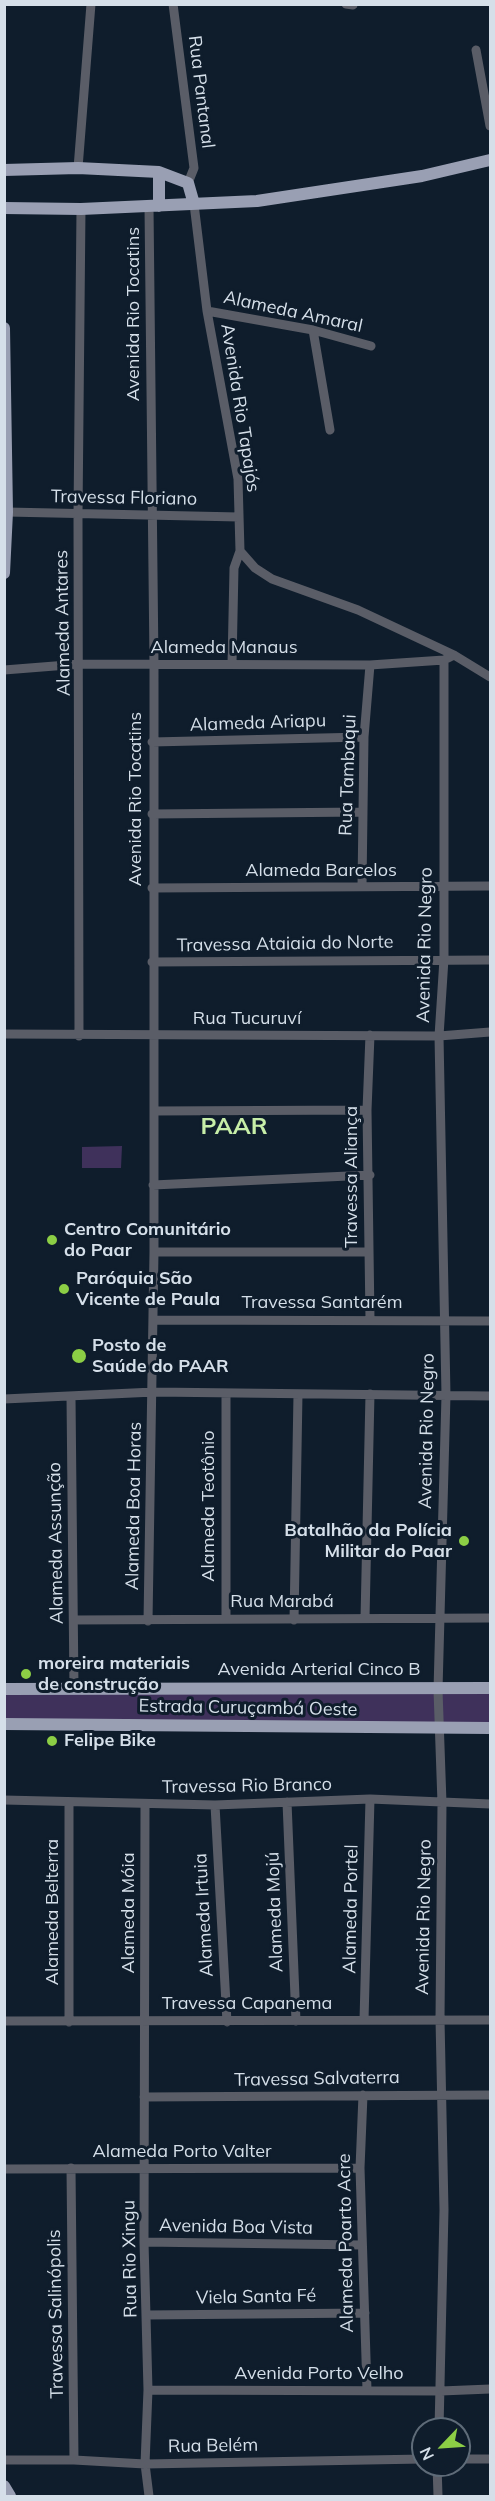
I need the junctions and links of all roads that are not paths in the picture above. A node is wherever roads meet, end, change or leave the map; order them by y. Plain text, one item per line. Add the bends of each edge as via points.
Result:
1 (91, 4) edge
2 (173, 4) edge
3 (476, 50) dead end
4 (490, 126) edge
5 (490, 160) edge
6 (78, 168) junction
7 (4, 170) edge
8 (159, 172) junction
9 (188, 183) junction
10 (194, 204) junction
11 (154, 206) junction
12 (4, 208) edge
13 (81, 209) junction
14 (207, 311) junction
15 (4, 328) edge
16 (313, 330) junction
17 (371, 346) dead end
18 (330, 430) dead end
19 (7, 512) junction
20 (78, 514) junction
21 (151, 514) junction
22 (239, 517) junction
23 (240, 551) junction
24 (4, 573) edge
25 (454, 655) junction
26 (444, 660) junction
27 (80, 664) junction
28 (154, 664) junction
29 (232, 664) junction
30 (370, 665) junction
31 (4, 670) edge
32 (490, 677) edge
33 (364, 737) junction
34 (152, 742) junction
35 (363, 812) junction
36 (152, 814) junction
37 (362, 886) junction
38 (490, 886) edge
39 (152, 888) junction
40 (442, 888) junction
41 (444, 959) junction
42 (490, 960) edge
43 (152, 962) junction
44 (490, 1032) edge
45 (4, 1034) edge
46 (370, 1035) junction
47 (79, 1036) junction
48 (153, 1036) junction
49 (439, 1036) junction
50 (368, 1110) junction
51 (154, 1111) junction
52 (370, 1175) junction
53 (153, 1185) junction
54 (154, 1252) junction
55 (369, 1252) junction
56 (370, 1319) junction
57 (154, 1320) junction
58 (446, 1320) junction
59 (490, 1321) edge
60 (154, 1392) junction
61 (225, 1393) junction
62 (297, 1394) junction
63 (370, 1394) junction
64 (446, 1395) junction
65 (490, 1396) edge
66 (71, 1397) junction
67 (4, 1399) edge
68 (226, 1618) junction
69 (365, 1618) junction
70 (490, 1618) edge
71 (438, 1619) junction
72 (74, 1620) junction
73 (294, 1620) junction
74 (148, 1621) junction
75 (438, 1687) junction
76 (490, 1688) edge
77 (4, 1689) edge
78 (74, 1689) junction
79 (4, 1724) edge
80 (439, 1728) junction
81 (490, 1728) edge
82 (370, 1799) junction
83 (4, 1800) edge
84 (287, 1802) junction
85 (69, 1803) junction
86 (442, 1803) junction
87 (490, 1804) edge
88 (145, 1805) junction
89 (215, 1805) junction
90 (440, 2019) junction
91 (364, 2020) junction
92 (490, 2020) edge
93 (4, 2021) edge
94 (146, 2021) junction
95 (296, 2021) junction
96 (69, 2022) junction
97 (227, 2022) junction
98 (441, 2094) junction
99 (363, 2095) junction
100 (490, 2095) edge
101 (144, 2097) junction
102 (71, 2168) junction
103 (146, 2168) junction
104 (360, 2168) junction
105 (4, 2169) edge
106 (144, 2242) junction
107 (362, 2246) junction
108 (365, 2313) junction
109 (147, 2315) junction
110 (490, 2389) edge
111 (148, 2390) junction
112 (367, 2390) junction
113 (441, 2391) junction
114 (440, 2417) edge
115 (411, 2459) edge
116 (471, 2459) edge
117 (490, 2459) edge
118 (4, 2460) edge
119 (74, 2460) junction
120 (145, 2464) junction
121 (437, 2477) edge
122 (4, 2487) edge
123 (10, 2496) edge
124 (149, 2496) edge
125 (438, 2496) edge

1 - 6 street
2 - 9 street, Rua Pantanal via 194,168
3 - 4 street
5 - 10 main road via 422,176 269,199
6 - 7 main road
6 - 8 main road
8 - 9 main road
8 - 11 main road
9 - 10 main road
10 - 11 main road
10 - 14 street, Avenida Rio Tapajós
11 - 13 main road
11 - 21 street, Avenida Rio Tocatins
12 - 13 main road
13 - 20 street, Alameda Antares
14 - 16 street, Alameda Amaral
14 - 22 street, Avenida Rio Tapajós via 236,465
15 - 19 main road
16 - 17 street, Alameda Amaral
16 - 18 street
19 - 20 street, Travessa Floriano
19 - 24 main road
20 - 21 street, Travessa Floriano
20 - 27 street, Alameda Antares
21 - 22 street, Travessa Floriano
21 - 28 street, Avenida Rio Tocatins
22 - 23 street, Avenida Rio Tapajós
23 - 25 street via 272,579 358,610
23 - 29 street, Avenida Rio Tapajós via 234,568
25 - 26 street
25 - 32 street
26 - 30 street, Alameda Manaus
26 - 40 street, Avenida Rio Negro
27 - 28 street, Alameda Manaus
27 - 31 street, Alameda Manaus
27 - 47 street, Alameda Antares
28 - 29 street, Alameda Manaus
28 - 34 street, Avenida Rio Tocatins
29 - 30 street, Alameda Manaus
30 - 33 street, Rua Tambaqui
33 - 34 street, Alameda Ariapu
33 - 35 street, Rua Tambaqui
34 - 36 street, Avenida Rio Tocatins
35 - 36 street
35 - 37 street, Rua Tambaqui
36 - 39 street, Avenida Rio Tocatins
37 - 39 street, Alameda Barcelos
37 - 40 street, Alameda Barcelos
38 - 40 street, Alameda Barcelos
39 - 43 street, Avenida Rio Tocatins
40 - 41 street, Avenida Rio Negro
41 - 42 street, Travessa Ataiaia do Norte
41 - 43 street, Travessa Ataiaia do Norte
41 - 49 street, Avenida Rio Negro
43 - 48 street, Avenida Rio Tocatins
44 - 49 street, Rua Tucuruví
45 - 47 street, Rua Tucuruví
46 - 48 street, Rua Tucuruví
46 - 49 street, Rua Tucuruví
46 - 50 street, Travessa Aliança
47 - 48 street, Rua Tucuruví
48 - 51 street, Avenida Rio Tocatins
49 - 58 street, Avenida Rio Negro
50 - 51 street
50 - 52 street, Travessa Aliança
51 - 53 street, Avenida Rio Tocatins
52 - 53 street
52 - 55 street, Travessa Aliança
53 - 54 street, Avenida Rio Tocatins
54 - 55 street
54 - 57 street, Avenida Rio Tocatins
55 - 56 street, Travessa Aliança
56 - 57 street, Travessa Santarém
56 - 58 street, Travessa Santarém
57 - 60 street, Avenida Rio Tocatins
58 - 59 street, Travessa Santarém
58 - 64 street, Avenida Rio Negro
60 - 61 street
60 - 66 street
60 - 74 street, Alameda Boa Horas
61 - 62 street
61 - 68 street, Alameda Teotônio
62 - 63 street
62 - 73 street
63 - 64 street
63 - 69 street
64 - 65 street
64 - 71 street, Avenida Rio Negro
66 - 67 street
66 - 72 street, Alameda Assunção
68 - 73 street, Rua Marabá
68 - 74 street, Rua Marabá
69 - 71 street, Rua Marabá
69 - 73 street, Rua Marabá
70 - 71 street, Rua Marabá
71 - 75 street, Avenida Rio Negro
72 - 74 street, Rua Marabá
72 - 78 street, Alameda Assunção
75 - 76 main road, Avenida Arterial Cinco B
75 - 78 main road, Avenida Arterial Cinco B
75 - 80 street, Avenida Rio Negro
77 - 78 main road, Avenida Arterial Cinco B
79 - 80 main road, Estrada Curuçambá Oeste
80 - 81 main road, Estrada Curuçambá Oeste
80 - 86 street, Avenida Rio Negro
82 - 84 street, Travessa Rio Branco
82 - 86 street, Travessa Rio Branco
82 - 91 street, Alameda Portel
83 - 85 street, Travessa Rio Branco
84 - 89 street, Travessa Rio Branco
84 - 95 street, Alameda Mojú
85 - 88 street, Travessa Rio Branco
85 - 96 street, Alameda Belterra
86 - 87 street, Travessa Rio Branco
86 - 90 street, Avenida Rio Negro
88 - 89 street, Travessa Rio Branco
88 - 94 street, Alameda Móia
89 - 97 street, Alameda Irtuia
90 - 91 street, Travessa Capanema
90 - 92 street, Travessa Capanema
90 - 98 street, Avenida Rio Negro
91 - 95 street, Travessa Capanema
93 - 96 street, Travessa Capanema
94 - 96 street, Travessa Capanema
94 - 97 street, Travessa Capanema
94 - 101 street, Rua Rio Xingu
95 - 97 street, Travessa Capanema
98 - 99 street, Travessa Salvaterra
98 - 100 street, Travessa Salvaterra
98 - 113 street, Avenida Rio Negro via 444,2210
99 - 101 street, Travessa Salvaterra
99 - 104 street, Alameda Poarto Acre
101 - 103 street, Rua Rio Xingu
102 - 103 street, Alameda Porto Valter
102 - 105 street, Alameda Porto Valter
102 - 119 street, Travessa Salinópolis
103 - 104 street, Alameda Porto Valter
103 - 106 street, Rua Rio Xingu
104 - 107 street, Alameda Poarto Acre
106 - 107 street, Avenida Boa Vista
106 - 109 street, Rua Rio Xingu
107 - 108 street, Alameda Poarto Acre
108 - 109 street, Viela Santa Fé
108 - 112 street, Alameda Poarto Acre
109 - 111 street, Rua Rio Xingu
110 - 113 street, Avenida Porto Velho
111 - 112 street, Avenida Porto Velho
111 - 120 street, Rua Rio Xingu
112 - 113 street, Avenida Porto Velho
113 - 114 street, Avenida Rio Negro
115 - 120 street, Rua Belém
116 - 117 street
118 - 119 street, Rua Belém
119 - 120 street, Rua Belém
120 - 124 street, Rua Rio Xingu
121 - 125 street
122 - 123 main road

